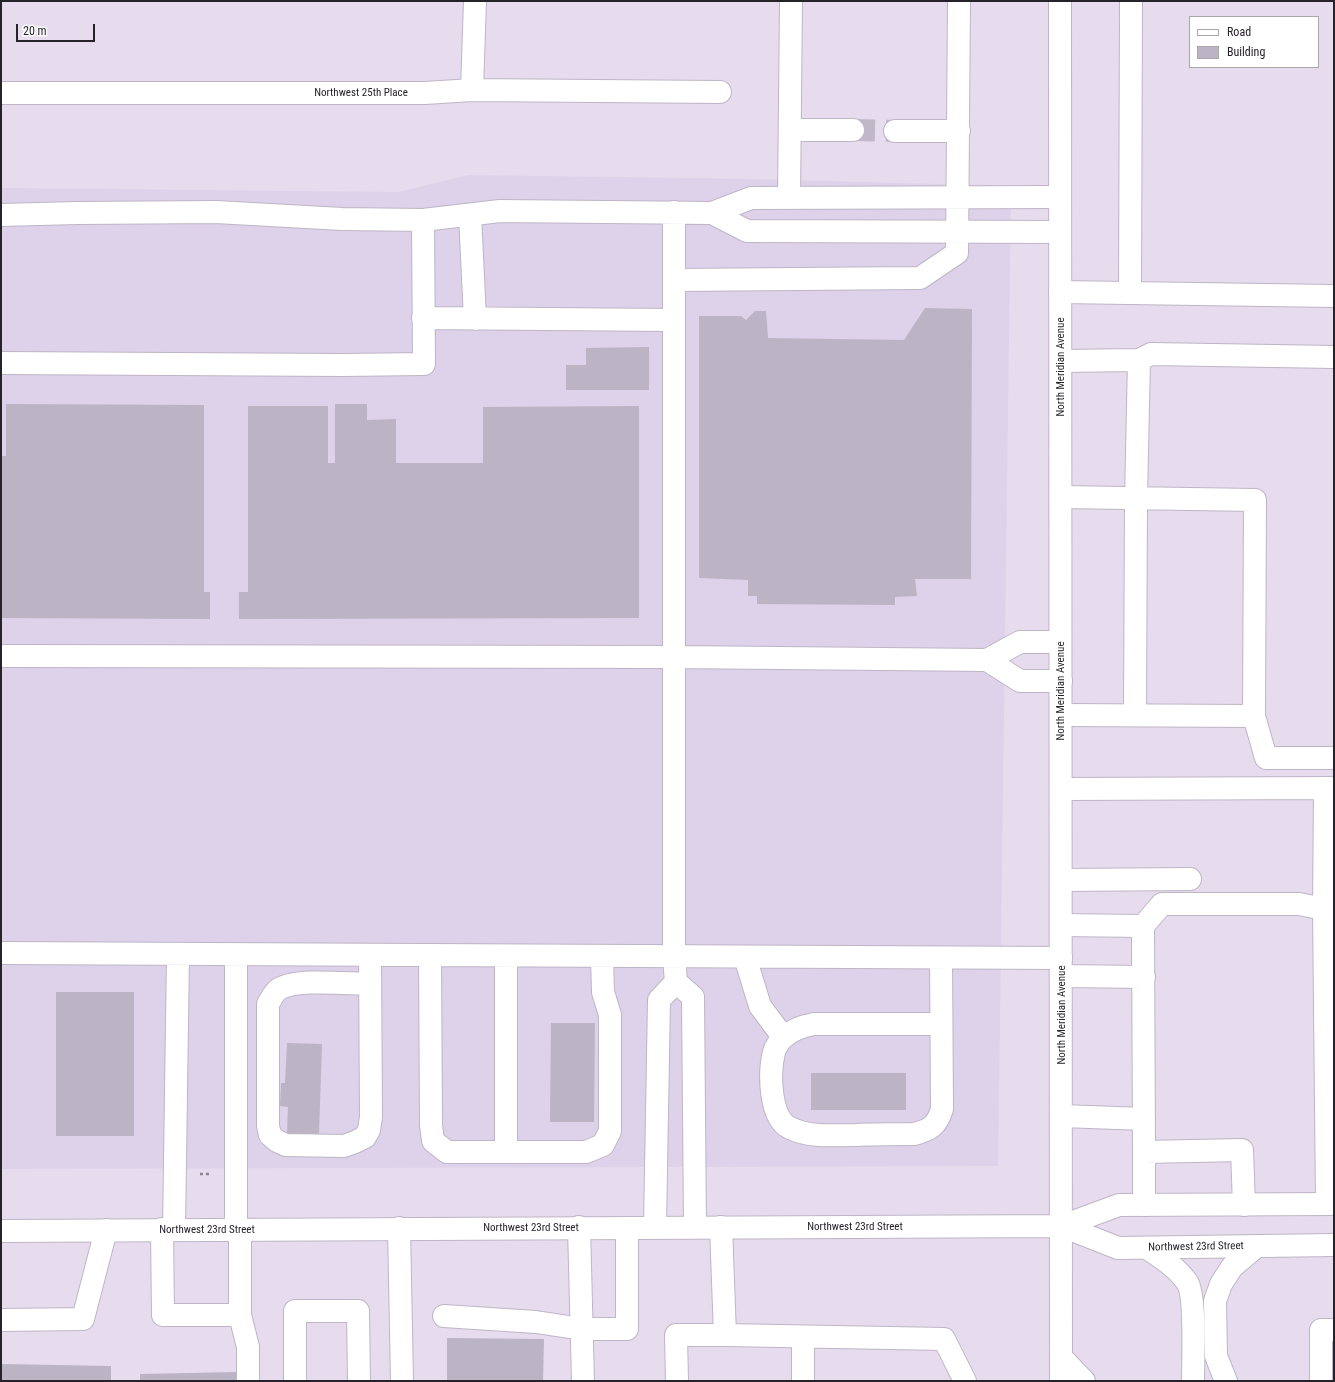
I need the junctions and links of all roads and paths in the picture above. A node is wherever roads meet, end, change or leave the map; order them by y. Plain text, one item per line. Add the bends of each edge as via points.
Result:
1 (475, 1) edge
2 (791, 1) edge
3 (959, 1) edge
4 (1060, 1) edge
5 (1131, 1) edge
6 (472, 90) junction
7 (720, 92) dead end
8 (1, 93) edge
9 (790, 130) junction
10 (853, 130) tunnel mouth
11 (895, 131) tunnel mouth
12 (959, 131) junction
13 (789, 198) junction
14 (958, 198) junction
15 (1060, 198) junction
16 (674, 212) junction
17 (712, 213) junction
18 (1, 215) edge
19 (470, 215) junction
20 (423, 220) junction
21 (958, 232) junction
22 (1060, 232) junction
23 (674, 280) junction
24 (1060, 292) junction
25 (1130, 293) junction
26 (1334, 296) edge
27 (423, 318) junction
28 (476, 319) junction
29 (674, 320) junction
30 (1334, 357) edge
31 (1139, 360) junction
32 (1061, 361) junction
33 (1, 363) edge
34 (1061, 498) junction
35 (1136, 498) junction
36 (1060, 642) junction
37 (1, 656) edge
38 (674, 657) junction
39 (987, 660) junction
40 (1061, 681) junction
41 (1061, 715) junction
42 (1135, 715) junction
43 (1254, 716) junction
44 (1334, 758) edge
45 (1330, 788) edge
46 (1061, 789) junction
47 (1190, 879) dead end
48 (1061, 880) junction
49 (1329, 910) edge
50 (1061, 925) junction
51 (1143, 926) junction
52 (1, 953) edge
53 (178, 955) junction
54 (236, 955) junction
55 (370, 956) junction
56 (430, 956) junction
57 (506, 956) junction
58 (602, 956) junction
59 (674, 957) junction
60 (745, 957) junction
61 (941, 958) junction
62 (1062, 967) junction
63 (1144, 977) junction
64 (676, 982) junction
65 (370, 984) junction
66 (941, 1024) junction
67 (783, 1037) junction
68 (1062, 1116) junction
69 (1144, 1119) junction
70 (506, 1152) junction
71 (1144, 1152) junction
72 (196, 1174) dead end
73 (215, 1174) dead end
74 (1331, 1204) edge
75 (1144, 1205) junction
76 (1244, 1205) junction
77 (1062, 1226) junction
78 (399, 1228) junction
79 (579, 1228) junction
80 (627, 1228) junction
81 (655, 1228) junction
82 (695, 1228) junction
83 (721, 1228) junction
84 (168, 1229) junction
85 (106, 1230) junction
86 (238, 1230) junction
87 (1, 1231) edge
88 (1334, 1245) edge
89 (1257, 1246) junction
90 (1147, 1248) junction
91 (240, 1315) junction
92 (444, 1316) dead end
93 (1, 1320) edge
94 (582, 1329) junction
95 (1334, 1330) edge
96 (725, 1335) junction
97 (803, 1337) junction
98 (1061, 1357) junction
99 (248, 1381) edge
100 (295, 1381) edge
101 (359, 1381) edge
102 (402, 1381) edge
103 (583, 1381) edge
104 (677, 1381) edge
105 (803, 1381) edge
106 (965, 1381) edge
107 (1061, 1381) edge
108 (1084, 1381) edge
109 (1193, 1381) edge
110 (1226, 1381) edge
111 (1321, 1381) edge

1 - 6 main road
2 - 9 main road
3 - 12 main road
4 - 15 main road, North Meridian Avenue
5 - 25 main road
6 - 7 main road, Northwest 25th Place
6 - 8 main road, Northwest 25th Place via 425,93
9 - 10 main road
9 - 13 main road
11 - 12 main road
12 - 14 main road
13 - 14 main road
13 - 17 main road via 751,198
14 - 15 main road
14 - 21 main road
15 - 22 main road, North Meridian Avenue
16 - 17 main road
16 - 19 main road via 500,211
16 - 23 main road
17 - 21 main road via 747,231
18 - 20 main road via 216,212
19 - 20 main road
19 - 28 main road
20 - 27 main road
21 - 22 main road
21 - 23 main road via 957,253 920,278
22 - 24 main road, North Meridian Avenue
23 - 29 main road
24 - 25 main road
24 - 32 main road, North Meridian Avenue
25 - 26 main road
27 - 28 main road
27 - 33 main road via 424,364
28 - 29 main road
29 - 38 main road
30 - 31 main road via 1151,354
31 - 32 main road
31 - 35 main road
32 - 34 main road, North Meridian Avenue
34 - 35 main road
34 - 36 main road, North Meridian Avenue
35 - 42 main road
35 - 43 main road via 1255,500
36 - 39 main road via 1020,642
36 - 40 main road, North Meridian Avenue
37 - 38 main road
38 - 39 main road
38 - 59 main road
39 - 40 main road via 1020,681
40 - 41 main road, North Meridian Avenue
41 - 42 main road
41 - 46 main road, North Meridian Avenue
42 - 43 main road
43 - 44 main road via 1266,758
45 - 46 main road
45 - 49 main road
46 - 48 main road, North Meridian Avenue
47 - 48 main road
48 - 50 main road, North Meridian Avenue
49 - 51 main road via 1299,904 1162,904
49 - 74 main road
50 - 51 main road
50 - 62 main road, North Meridian Avenue
51 - 63 main road
52 - 53 main road
53 - 54 main road
53 - 84 main road
54 - 55 main road
54 - 86 main road
55 - 56 main road
55 - 65 main road
56 - 57 main road
56 - 70 main road via 431,1125 434,1140 447,1152
57 - 58 main road
57 - 70 main road
58 - 59 main road
58 - 70 main road via 603,992 610,1015 610,1131 603,1145 586,1152
59 - 60 main road
59 - 64 main road
60 - 61 main road
60 - 67 main road via 760,1006
61 - 62 main road
61 - 66 main road
62 - 63 main road
62 - 68 main road, North Meridian Avenue
63 - 69 main road
64 - 81 main road via 659,1000
64 - 82 main road via 693,997
65 - 65 main road via 371,1117 365,1137 344,1146 286,1145 277,1141 270,1135 268,1126 268,1004 279,989 292,985
66 - 67 main road via 814,1024 798,1027
66 - 67 main road via 942,1109 934,1126 914,1134 818,1135 801,1133 788,1127 777,1116 773,1104 771,1069 774,1050
68 - 69 main road
68 - 77 main road, North Meridian Avenue
69 - 71 main road
71 - 75 main road
71 - 76 main road via 1242,1150
72 - 73 path
74 - 76 main road, Northwest 23rd Street
75 - 76 main road, Northwest 23rd Street
75 - 77 main road, Northwest 23rd Street via 1119,1205
77 - 83 main road, Northwest 23rd Street
77 - 90 main road, Northwest 23rd Street via 1118,1248
77 - 98 main road, North Meridian Avenue
78 - 79 main road, Northwest 23rd Street
78 - 86 main road, Northwest 23rd Street
78 - 102 main road
79 - 80 main road, Northwest 23rd Street
79 - 94 main road
80 - 81 main road, Northwest 23rd Street
80 - 94 main road via 627,1328
81 - 82 main road, Northwest 23rd Street
82 - 83 main road, Northwest 23rd Street
83 - 96 main road
84 - 85 main road, Northwest 23rd Street
84 - 86 main road, Northwest 23rd Street
84 - 91 main road via 163,1315
85 - 87 main road, Northwest 23rd Street
85 - 93 main road via 82,1319
86 - 91 main road
88 - 89 main road, Northwest 23rd Street
89 - 90 main road, Northwest 23rd Street
89 - 110 main road via 1232,1268 1221,1284 1215,1301 1216,1356
90 - 109 main road via 1173,1266 1188,1284 1192,1300
91 - 99 main road via 248,1346
92 - 94 main road via 536,1322
94 - 103 main road
95 - 111 main road via 1321,1330
96 - 97 main road
96 - 104 main road via 676,1335
97 - 105 main road
97 - 106 main road via 944,1339
98 - 107 main road, North Meridian Avenue
98 - 108 main road
100 - 101 main road via 295,1311 358,1311

